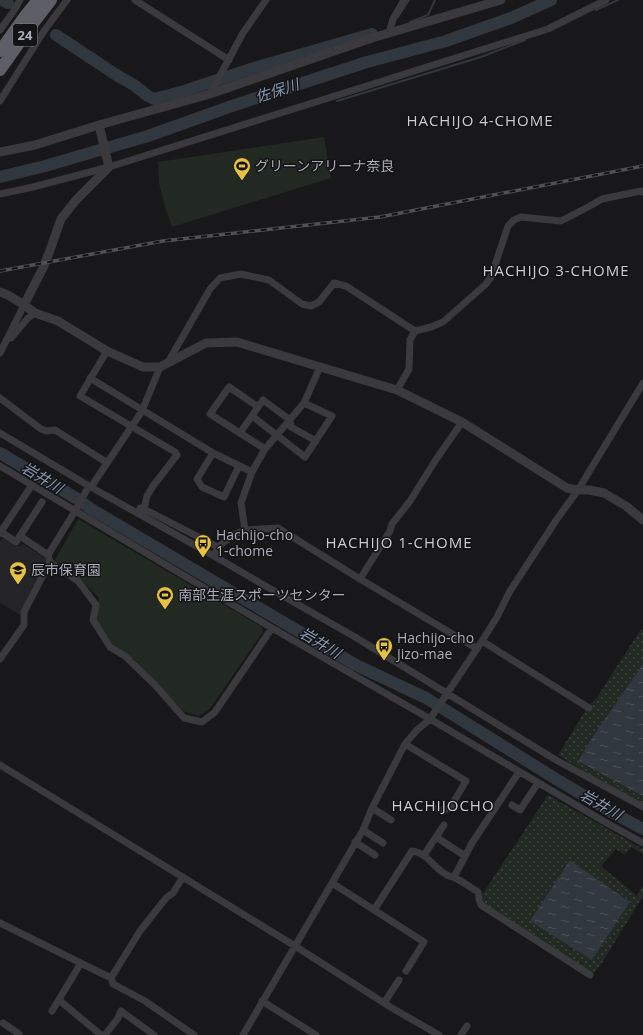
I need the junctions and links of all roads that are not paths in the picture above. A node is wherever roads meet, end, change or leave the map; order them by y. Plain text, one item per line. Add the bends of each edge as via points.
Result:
1 (20, 0) edge
2 (38, 0) edge
3 (51, 0) edge
4 (66, 0) edge
5 (134, 0) edge
6 (266, 0) edge
7 (404, 0) edge
8 (501, 0) edge
9 (606, 0) edge
10 (0, 30) edge
11 (389, 33) junction
12 (0, 51) edge
13 (229, 60) junction
14 (0, 70) edge
15 (210, 94) junction
16 (0, 101) edge
17 (99, 125) junction
18 (0, 152) edge
19 (109, 166) junction
20 (643, 192) edge
21 (0, 194) edge
22 (0, 292) edge
23 (24, 305) junction
24 (36, 313) junction
25 (415, 331) junction
26 (107, 351) junction
27 (1, 352) edge
28 (163, 365) junction
29 (320, 367) junction
30 (90, 378) junction
31 (643, 383) edge
32 (397, 390) junction
33 (0, 398) edge
34 (304, 403) junction
35 (258, 407) junction
36 (142, 410) junction
37 (252, 416) junction
38 (290, 420) junction
39 (462, 422) junction
40 (131, 427) junction
41 (0, 433) edge
42 (240, 433) junction
43 (276, 436) junction
44 (316, 441) junction
45 (265, 449) junction
46 (213, 453) junction
47 (106, 462) junction
48 (0, 466) edge
49 (239, 466) junction
50 (252, 472) junction
51 (32, 486) junction
52 (89, 487) junction
53 (578, 490) junction
54 (42, 502) dead end
55 (124, 505) junction
56 (76, 509) junction
57 (144, 509) junction
58 (643, 520) edge
59 (245, 530) junction
60 (0, 533) edge
61 (20, 536) junction
62 (218, 547) junction
63 (48, 555) junction
64 (214, 556) junction
65 (50, 562) junction
66 (360, 579) junction
67 (272, 628) junction
68 (482, 641) junction
69 (476, 648) junction
70 (0, 659) edge
71 (445, 695) junction
72 (589, 708) dead end
73 (430, 718) junction
74 (405, 744) junction
75 (0, 765) edge
76 (519, 772) junction
77 (538, 783) junction
78 (512, 804) dead end
79 (643, 807) edge
80 (372, 808) junction
81 (437, 808) dead end
82 (391, 820) dead end
83 (444, 825) dead end
84 (363, 830) junction
85 (436, 837) junction
86 (356, 842) junction
87 (383, 843) dead end
88 (643, 843) edge
89 (375, 855) dead end
90 (424, 855) junction
91 (465, 856) junction
92 (183, 877) junction
93 (454, 877) junction
94 (332, 883) junction
95 (374, 910) junction
96 (0, 923) edge
97 (295, 946) junction
98 (81, 963) junction
99 (406, 971) dead end
100 (590, 975) dead end
101 (111, 978) junction
102 (399, 980) dead end
103 (59, 1000) junction
104 (262, 1000) junction
105 (384, 1003) junction
106 (52, 1011) dead end
107 (3, 1023) dead end
108 (468, 1026) dead end
109 (190, 1034) edge
110 (18, 1035) edge
111 (101, 1035) edge
112 (105, 1035) edge
113 (154, 1035) edge
114 (243, 1035) edge
115 (316, 1035) edge
116 (439, 1035) edge
117 (461, 1035) edge

1 - 10 street via 15,14
2 - 12 highway, 24
3 - 14 highway, 24
4 - 16 street via 41,29
5 - 13 street
6 - 13 street via 243,33
7 - 11 street via 393,19
8 - 11 street
9 - 19 street via 548,29
11 - 15 street
13 - 15 street
15 - 17 street
17 - 18 street
17 - 19 street
19 - 21 street
19 - 23 street via 61,219 50,250
20 - 25 street via 602,199 561,221 522,217 514,220 508,226 491,277 486,284 443,322
22 - 23 street
23 - 24 street
23 - 27 street
24 - 26 street via 58,321
24 - 27 street via 28,318
25 - 28 street via 346,286 334,283 319,302 311,306 302,304 269,280 241,274 220,278 210,289
25 - 32 street via 410,340 409,369
26 - 28 street via 143,367
26 - 30 street
28 - 29 street via 206,343 237,342
28 - 36 street
29 - 32 street
29 - 34 street
30 - 36 street
30 - 40 street via 80,396
31 - 53 street
32 - 39 street
33 - 47 street via 41,429 55,430
34 - 38 street
34 - 44 street via 332,416
35 - 37 street
35 - 38 street via 263,400
35 - 42 street via 229,388 210,414
36 - 40 street
36 - 46 street
37 - 42 street
37 - 43 street
38 - 43 street
38 - 44 street via 291,427
39 - 53 street via 567,488
39 - 66 street via 392,524
40 - 47 street
40 - 57 street via 177,455 153,486
41 - 52 street
42 - 45 street
43 - 44 street via 305,457
43 - 45 street
45 - 50 street
46 - 49 street
46 - 49 street via 197,479 202,487 224,497
47 - 52 street
48 - 51 street
49 - 50 street
50 - 59 street via 241,503
51 - 56 street
51 - 60 street
52 - 55 street
52 - 56 street
53 - 58 street via 604,493
53 - 68 street via 510,591
54 - 61 street
55 - 57 street
55 - 64 street
56 - 63 street
56 - 67 street
57 - 62 street
59 - 62 street via 233,535
59 - 66 street via 278,528
60 - 61 street via 16,542
61 - 63 street
62 - 64 street
63 - 65 street
64 - 71 street via 355,637
65 - 67 street via 78,581 96,605 92,620 110,647 125,656 184,718 202,722 215,712
65 - 70 street via 24,612 24,625
66 - 69 street
67 - 73 street
68 - 69 street
68 - 72 street
69 - 71 street
71 - 73 street
71 - 79 street
73 - 74 street
73 - 76 street
74 - 80 street
74 - 81 street via 466,781 450,808 442,811
75 - 92 street
76 - 77 street
76 - 91 street
77 - 78 street via 520,810
77 - 88 street
80 - 82 street
80 - 84 street
83 - 85 street
84 - 86 street
84 - 87 street
85 - 90 street
85 - 91 street
86 - 89 street
86 - 94 street
90 - 93 street via 448,876
90 - 95 street via 412,851
91 - 93 street
92 - 97 street
92 - 101 street via 173,893 166,898 140,931
93 - 100 street via 478,892 482,905
94 - 95 street
94 - 97 street
95 - 99 street via 424,942
96 - 98 street
97 - 104 street
97 - 105 street
98 - 101 street
98 - 103 street
101 - 109 street via 113,984 144,1001
102 - 105 street
103 - 106 street
103 - 111 street
104 - 114 street
104 - 115 street
105 - 116 street
107 - 110 street
108 - 117 street
112 - 113 street via 121,1011

